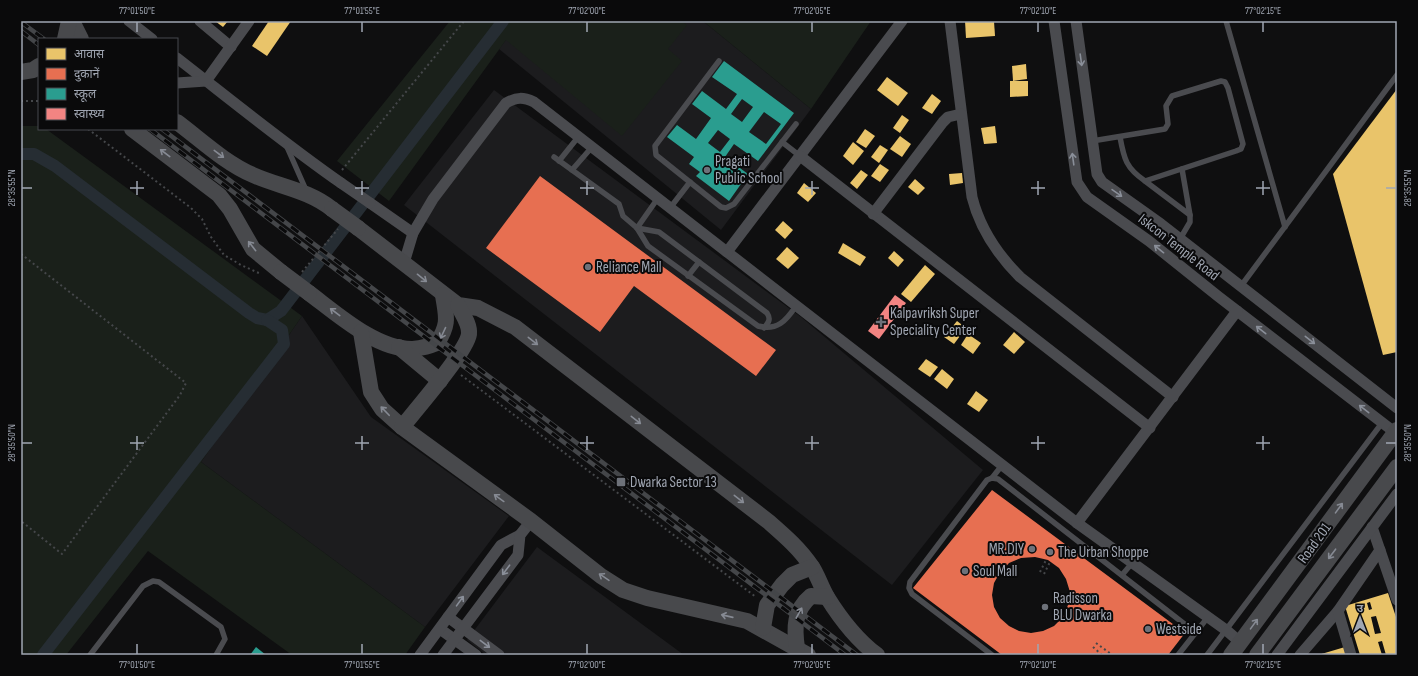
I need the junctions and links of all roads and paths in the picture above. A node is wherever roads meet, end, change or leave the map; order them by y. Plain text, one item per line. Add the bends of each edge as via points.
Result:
1 (69, 21) edge
2 (72, 21) edge
3 (129, 21) edge
4 (200, 21) edge
5 (250, 21) edge
6 (902, 21) edge
7 (950, 21) edge
8 (1054, 21) edge
9 (1076, 21) edge
10 (1226, 21) edge
11 (65, 38) edge
12 (80, 38) edge
13 (151, 38) edge
14 (231, 47) junction
15 (178, 59) edge
16 (719, 61) dead end
17 (1397, 75) edge
18 (206, 81) junction
19 (178, 84) edge
20 (21, 101) edge
21 (38, 101) edge
22 (961, 114) junction
23 (178, 123) edge
24 (796, 124) dead end
25 (133, 130) edge
26 (579, 136) junction
27 (1120, 137) junction
28 (1092, 141) junction
29 (782, 142) junction
30 (286, 145) junction
31 (592, 147) junction
32 (800, 156) junction
33 (1182, 169) junction
34 (572, 170) junction
35 (1146, 181) junction
36 (690, 182) junction
37 (307, 193) junction
38 (658, 198) junction
39 (670, 208) junction
40 (873, 214) junction
41 (1190, 215) junction
42 (1285, 227) junction
43 (637, 228) junction
44 (413, 233) junction
45 (1180, 239) junction
46 (727, 252) junction
47 (21, 254) edge
48 (699, 262) junction
49 (404, 263) junction
50 (688, 276) junction
51 (1241, 286) junction
52 (443, 295) junction
53 (458, 305) junction
54 (796, 306) junction
55 (1237, 312) junction
56 (764, 328) junction
57 (361, 332) junction
58 (399, 347) junction
59 (450, 367) junction
60 (440, 380) junction
61 (1173, 397) junction
62 (1396, 404) edge
63 (1382, 423) junction
64 (402, 427) junction
65 (1150, 428) junction
66 (1396, 432) edge
67 (1003, 464) junction
68 (1397, 467) edge
69 (992, 478) junction
70 (1397, 494) edge
71 (21, 521) edge
72 (530, 521) junction
73 (1077, 522) junction
74 (1372, 527) junction
75 (520, 535) junction
76 (1380, 550) junction
77 (1046, 560) dead end
78 (1050, 562) dead end
79 (1133, 562) junction
80 (812, 567) junction
81 (1040, 572) dead end
82 (1044, 574) dead end
83 (1122, 576) junction
84 (827, 597) junction
85 (1397, 600) edge
86 (767, 605) junction
87 (1338, 610) junction
88 (448, 617) junction
89 (1208, 617) junction
90 (440, 628) junction
91 (463, 628) junction
92 (763, 628) junction
93 (1226, 630) junction
94 (1196, 633) junction
95 (455, 640) junction
96 (1096, 643) dead end
97 (1093, 648) dead end
98 (1235, 649) edge
99 (802, 652) edge
100 (1111, 654) edge
101 (90, 655) edge
102 (216, 655) edge
103 (420, 655) edge
104 (443, 655) edge
105 (476, 655) edge
106 (499, 655) edge
107 (877, 655) edge
108 (992, 655) edge
109 (1102, 655) edge
110 (1178, 655) edge
111 (1207, 655) edge
112 (1257, 655) edge
113 (1277, 655) edge
114 (1300, 655) edge
115 (1351, 655) edge

1 - 11 street
2 - 12 street
3 - 13 street
4 - 14 street
5 - 14 street
6 - 32 street
7 - 22 street
55 -> 8 street, Iskcon Temple Road via 1148,241 1087,197 1077,182
9 -> 28 street, Iskcon Temple Road
10 - 42 lane
14 - 18 street
15 - 18 street
16 - 36 lane via 655,146 656,155
17 - 42 lane
18 - 19 street
18 - 30 street via 272,130
20 - 21 path
22 - 40 street via 948,117 943,122
22 - 61 street via 975,209 980,223 998,253 1031,286
23 -> 37 street via 238,168 254,176
24 - 29 lane
57 -> 25 street, bridge via 254,249 219,195
26 - 31 street
26 - 34 lane via 557,159
26 - 44 street via 529,99 514,98 506,103 433,198
27 - 28 lane
27 - 33 lane via 1165,129 1169,118 1166,106 1172,96 1225,82 1242,139 1241,148
27 - 35 lane via 1124,158 1133,173
28 -> 45 street, Iskcon Temple Road via 1097,174 1102,182
29 - 32 lane
29 - 36 lane via 730,207 721,207
30 - 37 lane
30 - 44 street, bridge
31 - 34 lane
31 - 38 street
32 - 40 street
32 - 46 street
33 - 35 lane
33 - 41 lane
34 - 43 lane via 619,204 623,216
35 - 41 lane
36 - 39 lane
37 - 49 street, bridge via 320,199
38 - 39 street
38 - 43 lane
39 - 46 street
40 - 65 street
41 - 45 lane via 1190,222
42 - 51 lane
43 - 48 lane via 659,232
43 - 50 lane via 648,246
44 - 49 street
45 - 51 street, Iskcon Temple Road
46 - 54 street
47 - 71 path via 186,383 180,395 62,554
48 - 50 lane
48 - 56 lane via 767,313 770,317
49 -> 52 street
50 - 56 lane
51 -> 62 street, Iskcon Temple Road
52 - 53 street
52 -> 58 street via 447,325 438,343 413,349
53 - 59 street via 469,334 467,342
53 -> 80 street via 478,308 516,327 769,522 799,549
54 - 56 lane via 784,322
54 - 67 street
55 - 61 street
63 -> 55 street, Iskcon Temple Road
57 - 58 street
64 -> 57 street via 382,409 371,392
58 - 60 street
59 - 60 street
59 - 86 path
60 - 64 street
61 - 65 street
63 - 66 street, Iskcon Temple Road
63 - 93 lane
72 -> 64 street
65 - 73 street
98 -> 66 street, Road 201
67 - 69 lane
67 - 73 street
68 -> 112 street, Road 201
69 - 83 lane via 998,479
69 - 108 lane via 987,480 914,576 909,588 912,594
70 - 74 street
72 - 75 street
92 -> 72 street via 747,621 623,590
73 - 79 street
74 - 76 street
74 - 113 street
88 -> 75 street via 500,545
75 -> 91 street via 518,555
76 - 85 street
76 - 87 street
77 - 81 path
78 - 82 path
79 - 83 lane
79 - 89 street
80 - 84 street
80 - 86 street via 792,576
83 - 94 lane
99 -> 84 street via 794,625 811,596
84 - 107 street via 858,638
86 - 92 street
87 - 114 street
87 - 115 street
88 - 90 street
88 - 91 street
89 - 93 street
89 - 94 lane
90 - 95 street
90 - 103 street
91 - 95 street
91 -> 106 street
92 - 99 street
93 - 98 street
93 - 111 lane
94 - 110 lane
95 - 104 street
95 - 105 street
96 - 100 path
97 - 109 path
101 - 102 lane via 143,586 153,581 159,582 221,627 225,639

